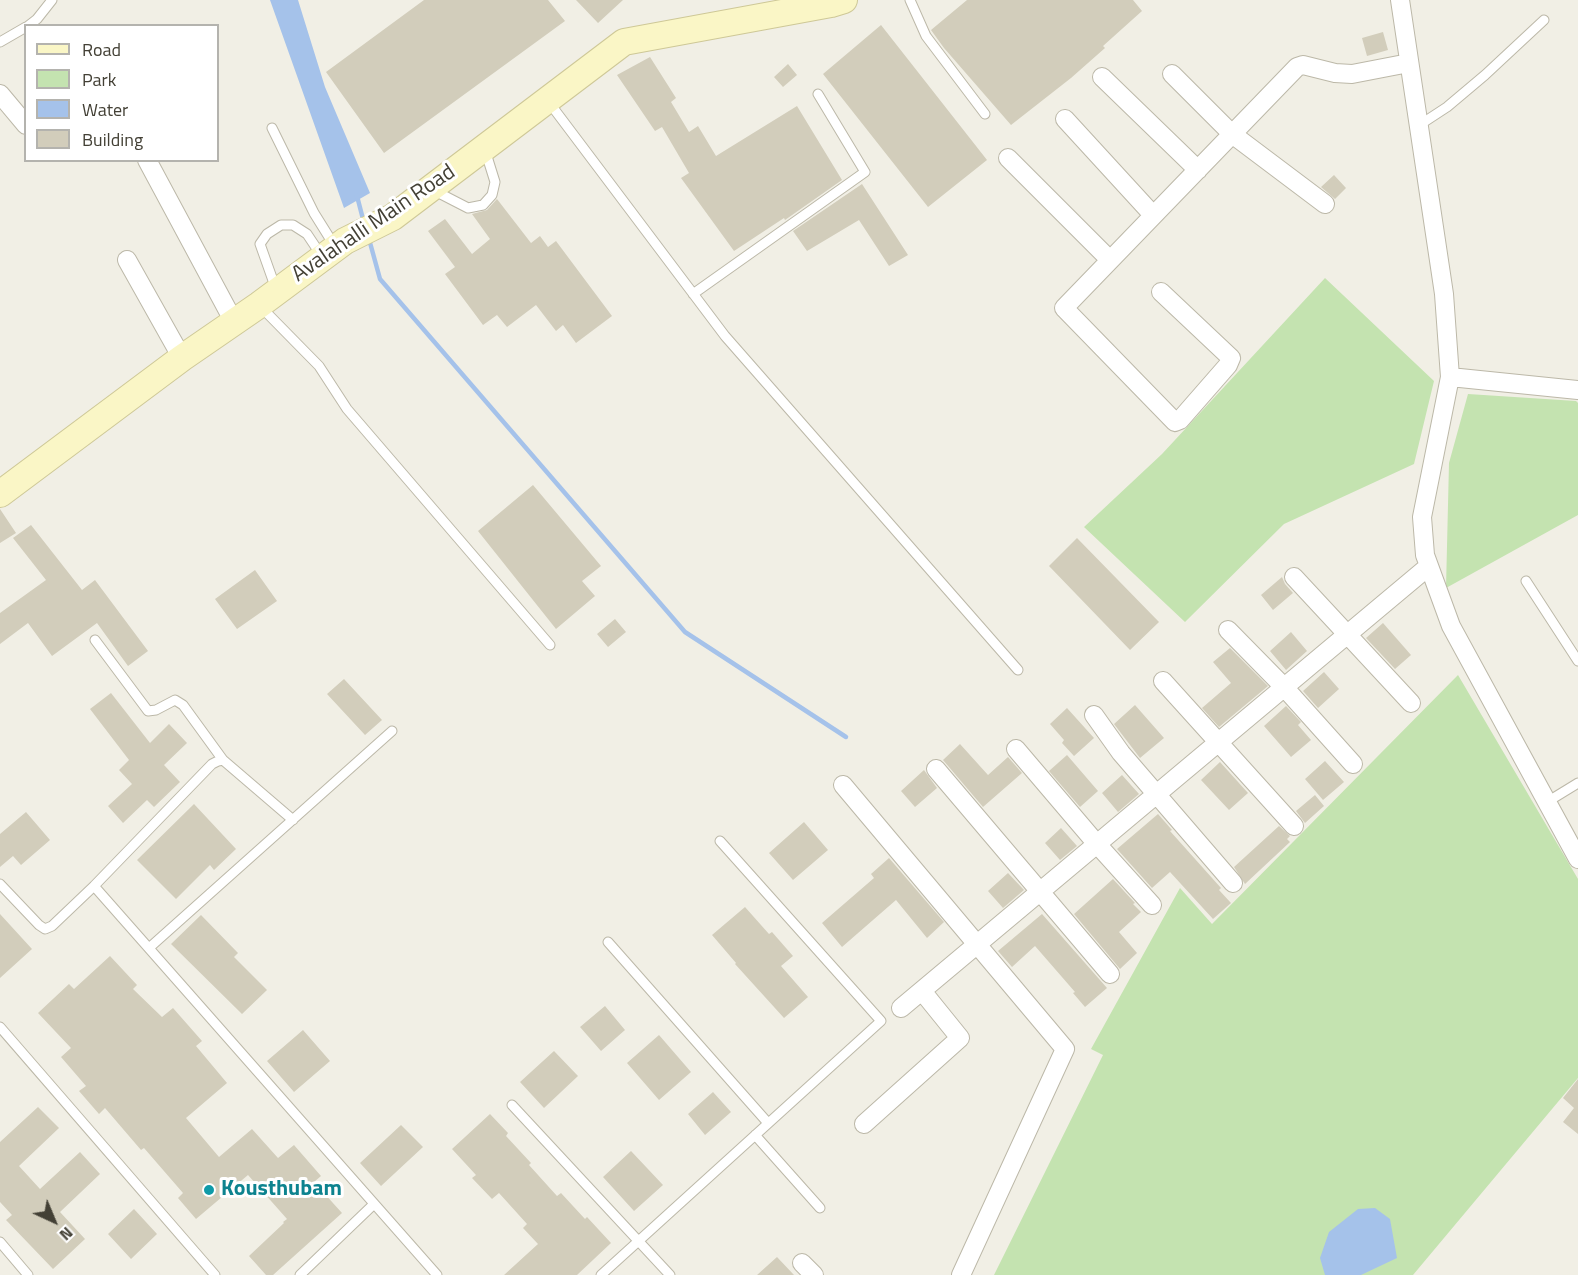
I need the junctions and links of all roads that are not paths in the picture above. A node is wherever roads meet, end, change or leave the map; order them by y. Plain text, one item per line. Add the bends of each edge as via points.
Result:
1 (52, 0) edge
2 (844, 0) edge
3 (910, 0) edge
4 (1400, 0) edge
5 (1544, 20) dead end
6 (30, 24) edge
7 (24, 28) edge
8 (0, 42) edge
9 (1409, 63) junction
10 (1172, 74) dead end
11 (1102, 77) dead end
12 (0, 94) edge
13 (818, 94) dead end
14 (547, 100) junction
15 (985, 114) dead end
16 (1065, 119) dead end
17 (24, 122) edge
18 (1418, 126) junction
19 (272, 128) dead end
20 (1232, 134) junction
21 (484, 148) junction
22 (1008, 158) dead end
23 (148, 162) edge
24 (1198, 170) junction
25 (430, 189) junction
26 (1324, 204) dead end
27 (1153, 215) junction
28 (334, 249) junction
29 (127, 260) dead end
30 (1110, 260) junction
31 (1161, 292) dead end
32 (693, 294) junction
33 (268, 298) junction
34 (234, 322) junction
35 (182, 358) junction
36 (1450, 377) junction
37 (1578, 390) edge
38 (0, 494) edge
39 (1429, 567) junction
40 (1294, 577) dead end
41 (1526, 581) dead end
42 (1227, 630) dead end
43 (1346, 635) junction
44 (95, 640) dead end
45 (550, 645) dead end
46 (1578, 662) edge
47 (1018, 670) dead end
48 (1163, 681) dead end
49 (1284, 687) junction
50 (1411, 703) dead end
51 (1094, 716) dead end
52 (392, 732) dead end
53 (1219, 741) junction
54 (1016, 749) dead end
55 (223, 760) junction
56 (1353, 764) dead end
57 (936, 769) dead end
58 (1578, 783) edge
59 (843, 784) dead end
60 (1156, 794) junction
61 (1547, 802) junction
62 (293, 820) junction
63 (1294, 826) dead end
64 (720, 841) dead end
65 (1096, 843) junction
66 (1578, 859) edge
67 (1233, 882) dead end
68 (0, 884) edge
69 (94, 886) junction
70 (1040, 892) junction
71 (1152, 905) dead end
72 (608, 942) dead end
73 (977, 943) junction
74 (149, 948) junction
75 (1110, 974) dead end
76 (922, 991) junction
77 (901, 1008) dead end
78 (0, 1027) edge
79 (512, 1105) dead end
80 (768, 1123) junction
81 (864, 1124) dead end
82 (755, 1135) junction
83 (374, 1204) junction
84 (820, 1208) dead end
85 (639, 1241) junction
86 (0, 1242) edge
87 (28, 1275) edge
88 (214, 1275) edge
89 (300, 1275) edge
90 (437, 1275) edge
91 (601, 1275) edge
92 (670, 1275) edge
93 (962, 1275) edge

1 - 6 lane
2 - 14 main road, Avalahalli Main Road via 624,42
3 - 15 lane via 926,36
4 - 9 street
5 - 18 lane via 1447,107
7 - 8 lane
9 - 18 street
9 - 20 street via 1352,74 1298,67
10 - 20 street
11 - 24 street
12 - 17 street
13 - 32 lane via 865,172
14 - 21 main road, Avalahalli Main Road
14 - 32 lane
16 - 27 street
18 - 36 street via 1444,294
19 - 28 lane
20 - 24 street
20 - 26 street
21 - 25 main road, Avalahalli Main Road
21 - 25 lane via 495,182 492,195 483,205 468,208
22 - 30 street
23 - 34 street
24 - 27 street
25 - 28 main road, Avalahalli Main Road via 393,217
27 - 30 street
28 - 33 main road, Avalahalli Main Road
28 - 33 lane via 293,225 280,225 267,234 260,244
29 - 35 street
30 - 31 street via 1064,308 1175,422 1231,358
32 - 47 lane via 733,345
33 - 34 main road, Avalahalli Main Road
33 - 45 lane via 347,409
34 - 35 main road, Avalahalli Main Road
35 - 38 main road, Avalahalli Main Road
36 - 37 street
36 - 39 street via 1422,517
39 - 43 street
39 - 61 street via 1451,626
40 - 43 street
41 - 46 lane
42 - 49 street
43 - 49 street
43 - 50 street
44 - 55 lane via 148,711 176,700
48 - 53 street
49 - 53 street
49 - 56 street
51 - 60 street
52 - 62 lane
53 - 60 street
53 - 63 street
54 - 65 street
55 - 62 lane
55 - 69 lane via 212,764
57 - 70 street
58 - 61 lane
59 - 73 street
60 - 65 street
60 - 67 street
61 - 66 street
62 - 74 lane
64 - 80 lane via 881,1021
65 - 70 street
65 - 71 street
68 - 69 lane via 45,929
69 - 74 lane
70 - 73 street
70 - 75 street
72 - 80 lane
73 - 76 street
73 - 93 street via 1065,1049
74 - 83 lane
76 - 77 street
76 - 81 street via 960,1038
78 - 88 lane
79 - 85 lane
80 - 82 lane
82 - 84 lane
82 - 85 lane
83 - 89 lane
83 - 90 lane
85 - 91 lane
85 - 92 lane
86 - 87 lane

